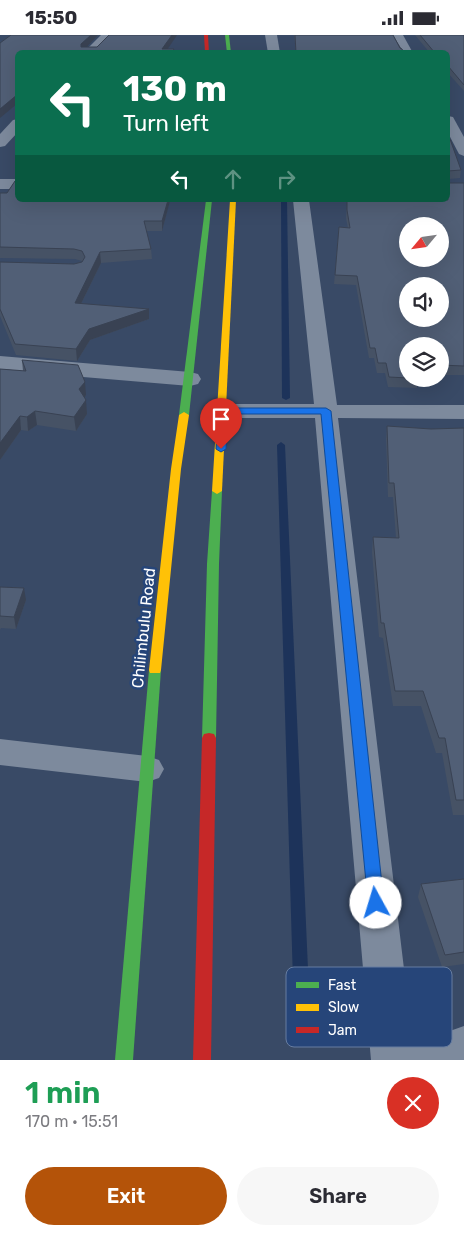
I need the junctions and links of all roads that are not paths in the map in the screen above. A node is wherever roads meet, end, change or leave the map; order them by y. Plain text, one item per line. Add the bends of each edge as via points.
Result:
1 (108, 35) edge
2 (206, 35) edge
3 (227, 35) edge
4 (271, 35) edge
5 (397, 35) edge
6 (92, 50) edge
7 (206, 50) edge
8 (229, 50) edge
9 (274, 50) edge
10 (405, 50) edge
11 (450, 124) edge
12 (15, 126) edge
13 (0, 143) edge
14 (464, 151) edge
15 (0, 184) edge
16 (15, 184) edge
17 (209, 202) edge
18 (233, 202) edge
19 (301, 202) edge
20 (0, 363) edge
21 (190, 379) junction
22 (223, 411) junction
23 (326, 411) junction
24 (464, 412) edge
25 (0, 752) edge
26 (147, 769) junction
27 (383, 967) edge
28 (392, 1047) edge
29 (464, 1047) edge
30 (124, 1060) edge
31 (202, 1060) edge
32 (393, 1060) edge
33 (426, 1060) edge

1 - 6 street
2 - 7 main road
3 - 8 main road
4 - 9 street
5 - 10 street
11 - 14 street
12 - 13 street
15 - 16 street
17 - 21 main road, Chilimbulu Road
18 - 22 main road
19 - 23 street
20 - 21 street
21 - 26 main road, Chilimbulu Road via 176,469
22 - 23 street
22 - 31 main road via 213,564
23 - 24 street
23 - 27 street
25 - 26 street
26 - 30 main road, Chilimbulu Road
28 - 32 street
29 - 33 street

